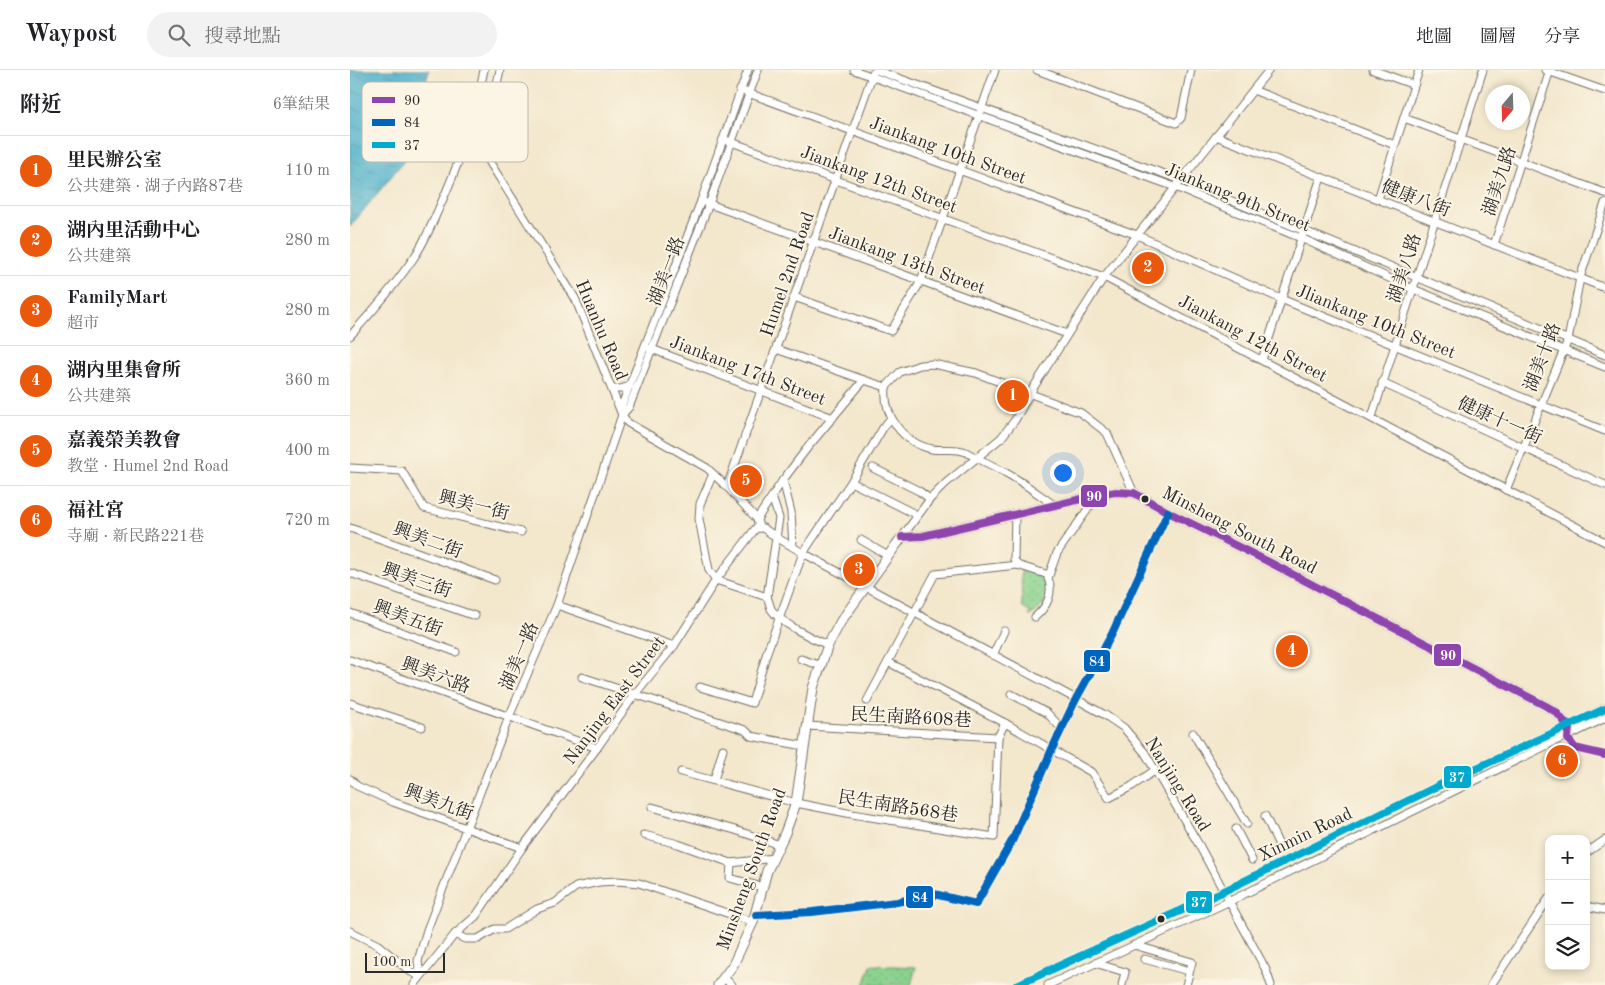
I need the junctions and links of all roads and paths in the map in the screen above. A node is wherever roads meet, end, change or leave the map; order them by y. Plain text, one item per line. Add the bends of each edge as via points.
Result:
1 (748, 70) edge
2 (758, 70) edge
3 (854, 70) edge
4 (995, 70) edge
5 (1037, 70) edge
6 (1191, 70) edge
7 (1269, 70) edge
8 (1373, 70) edge
9 (1419, 70) edge
10 (1483, 70) edge
11 (1548, 71) edge
12 (874, 72) edge
13 (1414, 85) junction
14 (740, 90) junction
15 (1253, 90) junction
16 (1605, 91) edge
17 (749, 94) junction
18 (980, 112) junction
19 (1404, 118) junction
20 (853, 131) junction
21 (1216, 136) junction
22 (723, 139) junction
23 (1461, 139) junction
24 (731, 143) junction
25 (1395, 146) junction
26 (459, 162) edge
27 (490, 162) edge
28 (1521, 162) junction
29 (959, 171) junction
30 (1321, 177) junction
31 (836, 179) junction
32 (1181, 180) junction
33 (1175, 187) junction
34 (1605, 193) edge
35 (1378, 199) junction
36 (701, 201) junction
37 (1605, 203) edge
38 (708, 204) junction
39 (943, 217) junction
40 (1434, 222) junction
41 (1302, 234) junction
42 (1137, 235) junction
43 (814, 242) junction
44 (1494, 245) junction
45 (1104, 277) junction
46 (1416, 277) junction
47 (1580, 278) junction
48 (921, 281) junction
49 (1605, 288) edge
50 (1414, 289) junction
51 (794, 297) junction
52 (1281, 299) junction
53 (1067, 334) junction
54 (350, 336) edge
55 (1568, 340) junction
56 (1395, 345) junction
57 (648, 348) junction
58 (776, 348) junction
59 (1563, 350) junction
60 (1605, 355) edge
61 (1262, 360) junction
62 (1605, 367) edge
63 (864, 380) junction
64 (1382, 383) junction
65 (630, 386) junction
66 (886, 387) junction
67 (612, 389) junction
68 (761, 391) junction
69 (1030, 393) junction
70 (1540, 404) junction
71 (626, 406) junction
72 (622, 415) junction
73 (1372, 417) junction
74 (833, 418) junction
75 (891, 418) junction
76 (1605, 431) edge
77 (1522, 447) junction
78 (977, 459) junction
79 (873, 468) dead end
80 (350, 469) edge
81 (713, 474) junction
82 (782, 480) junction
83 (851, 482) junction
84 (1605, 485) edge
85 (727, 487) junction
86 (1506, 490) junction
87 (1134, 493) junction
88 (1094, 496) junction
89 (772, 497) junction
90 (930, 499) junction
91 (1054, 505) junction
92 (1168, 512) junction
93 (918, 515) junction
94 (1015, 515) junction
95 (756, 519) junction
96 (350, 528) edge
97 (759, 528) junction
98 (521, 532) dead end
99 (902, 536) junction
100 (776, 538) junction
101 (861, 540) dead end
102 (1605, 542) edge
103 (793, 547) junction
104 (803, 553) junction
105 (888, 556) junction
106 (1017, 565) junction
107 (350, 573) edge
108 (1049, 575) junction
109 (495, 580) dead end
110 (716, 580) junction
111 (866, 586) junction
112 (767, 598) junction
113 (557, 605) junction
114 (915, 613) junction
115 (350, 614) edge
116 (475, 616) dead end
117 (779, 616) junction
118 (1036, 617) dead end
119 (1004, 631) dead end
120 (828, 645) junction
121 (674, 646) junction
122 (456, 652) dead end
123 (993, 655) junction
124 (350, 660) edge
125 (801, 660) dead end
126 (888, 662) junction
127 (822, 666) junction
128 (582, 676) dead end
129 (700, 687) dead end
130 (635, 694) junction
131 (1011, 694) dead end
132 (1076, 699) junction
133 (867, 701) dead end
134 (350, 702) edge
135 (1605, 709) edge
136 (509, 717) junction
137 (1605, 717) edge
138 (1005, 723) junction
139 (807, 726) junction
140 (422, 727) dead end
141 (1062, 729) junction
142 (1569, 731) junction
143 (1193, 733) dead end
144 (998, 737) junction
145 (804, 746) junction
146 (597, 748) junction
147 (723, 749) dead end
148 (1052, 749) junction
149 (1605, 755) edge
150 (1154, 771) junction
151 (681, 772) dead end
152 (350, 779) edge
153 (714, 780) junction
154 (796, 804) junction
155 (652, 807) dead end
156 (1265, 816) dead end
157 (1247, 824) dead end
158 (468, 828) junction
159 (1236, 829) dead end
160 (644, 835) dead end
161 (1605, 840) edge
162 (780, 845) junction
163 (1280, 846) dead end
164 (522, 848) junction
165 (1590, 849) edge
166 (774, 858) junction
167 (1252, 860) dead end
168 (731, 863) junction
169 (762, 887) junction
170 (1224, 891) junction
171 (1230, 901) junction
172 (1545, 904) edge
173 (1590, 907) edge
174 (1605, 910) edge
175 (754, 918) junction
176 (350, 931) edge
177 (456, 934) junction
178 (1134, 945) junction
179 (1144, 959) dead end
180 (1094, 963) junction
181 (1190, 971) junction
182 (420, 976) junction
183 (721, 982) edge
184 (1060, 983) edge
185 (1122, 984) edge
186 (414, 985) edge
187 (732, 985) edge
188 (1017, 985) edge
189 (1048, 985) edge
190 (1131, 985) edge
191 (1186, 985) edge
192 (1271, 985) edge
193 (1491, 985) edge

1 - 14 street
2 - 17 street, 湖美一路
3 - 12 street, Jiankang 9th Street
4 - 18 street
5 - 6 street via 1176,123 1181,118
7 - 15 street
8 - 13 street
9 - 13 street
10 - 23 street, 湖美八路
11 - 16 street
11 - 28 street, 湖美九路
12 - 18 street, Jiankang 9th Street
12 - 20 street, Humel 2nd Road
13 - 19 street
14 - 17 street
14 - 22 street
15 - 21 street
15 - 25 street
17 - 20 street, Jiankang 10th Street
17 - 24 street, 湖美一路
18 - 29 street
18 - 32 street, Jiankang 9th Street
18 - 33 street, Jiankang 9th Street
19 - 23 street
19 - 25 street
20 - 29 street, Jiankang 10th Street
20 - 31 street, Humel 2nd Road
21 - 30 street, 健康八街
21 - 32 street
22 - 24 street
22 - 36 street
23 - 28 street
23 - 40 street, 湖美八路
24 - 31 street, Jiankang 12th Street
24 - 38 street, 湖美一路
25 - 35 street
26 - 54 street via 415,255
27 - 67 street, Huanhu Road via 576,298
28 - 34 street
28 - 44 street, 湖美九路
29 - 39 street
29 - 42 street, Jiankang 10th Street
30 - 35 street, 健康八街
30 - 41 street
31 - 39 street, Jiankang 12th Street
31 - 43 street, Humel 2nd Road
32 - 33 street
32 - 41 street, Jiankang 9th Street
33 - 41 street, Jiankang 9th Street
33 - 42 street
35 - 40 street, 健康八街
36 - 38 street
36 - 57 street
37 - 47 street, 湖美十路
38 - 43 street, Jiankang 13th Street
38 - 57 street, 湖美一路
39 - 45 street, Jiankang 12th Street
39 - 48 street
40 - 44 street, 健康八街
40 - 46 street, 湖美八路
41 - 46 street
41 - 50 street, Jiankang 9th Street
41 - 52 street
42 - 45 street
42 - 52 street, Jliankang 10th Street
43 - 48 street, Jiankang 13th Street
43 - 51 street, Humel 2nd Road
44 - 47 street, 健康八街
45 - 53 street
45 - 61 street, Jiankang 12th Street
46 - 50 street, 湖美八路
46 - 55 street
47 - 49 street, 健康八街
47 - 55 street, 湖美十路
48 - 51 street via 891,331
48 - 53 street, Jiankang 13th Street
50 - 56 street, 湖美八路
50 - 59 street, Jiankang 9th Street
51 - 58 street, Humel 2nd Road
52 - 56 street, Jliankang 10th Street
52 - 61 street
53 - 69 street
55 - 59 street, 湖美十路
55 - 60 street
56 - 64 street, 湖美八路
56 - 70 street, Jliankang 10th Street
57 - 65 street
57 - 68 street, Jiankang 17th Street
57 - 71 street, 湖美一路
58 - 63 street, Jiankang 17th Street
58 - 68 street, Humel 2nd Road
59 - 62 street, Jiankang 9th Street
59 - 70 street, 湖美十路
61 - 73 street, Jiankang 12th Street
63 - 66 street
63 - 74 street, Jiankang 17th Street
64 - 73 street, 湖美八路
64 - 77 street, 健康十一街
65 - 67 street
65 - 71 street
66 - 69 street via 900,372 933,364 976,373
66 - 75 street via 886,404
67 - 72 street, Huanhu Road
68 - 74 street, Jiankang 17th Street
68 - 85 street, Humel 2nd Road
69 - 78 street via 1001,438
69 - 87 street via 1080,413 1107,433
70 - 76 street, Jliankang 10th Street
70 - 77 street, 湖美十路
71 - 72 street, 湖美一路
72 - 81 street, Huanhu Road via 628,423
72 - 113 street, 湖美一路
73 - 86 street, Jiankang 12th Street
74 - 82 street, Jiankang 17th Street
75 - 78 street via 902,433 916,442 932,449 963,451
75 - 83 street
77 - 84 street, 健康十一街
77 - 86 street, 湖美十路
78 - 90 street
78 - 91 street via 1008,474
79 - 90 street
80 - 98 street, 興美一街 via 402,471 424,508
81 - 85 street, Huanhu Road
81 - 110 street via 700,504 698,519 709,570
82 - 89 street, Jiankang 17th Street
82 - 103 street via 789,500
83 - 93 street
83 - 104 street
85 - 95 street, Huanhu Road
86 - 102 street, Jiankang 12th Street
87 - 88 main road, Minsheng South Road
87 - 92 main road, Minsheng South Road
88 - 91 main road, Minsheng South Road
88 - 108 street via 1056,554
89 - 95 street, Jiankang 17th Street
89 - 100 street via 779,518
90 - 93 street
91 - 94 main road, Minsheng South Road
92 - 132 street via 1116,626
92 - 142 main road, Minsheng South Road via 1546,706 1556,712
93 - 99 street
94 - 99 main road, Minsheng South Road via 923,536
94 - 106 street via 1014,559
95 - 97 street, Huanhu Road
96 - 109 street, 興美二街
97 - 100 street
97 - 110 street, Nanjing East Street
99 - 105 main road, Minsheng South Road
100 - 103 street
100 - 112 street
101 - 105 street
103 - 104 street
104 - 111 street
104 - 117 street
105 - 111 main road, Minsheng South Road
106 - 108 street
106 - 114 street via 935,574
107 - 116 street, 興美三街
108 - 118 street via 1049,598 1044,610
110 - 112 street
110 - 121 street, Nanjing East Street
111 - 114 street, Nanjing Road
111 - 120 main road, Minsheng South Road
112 - 117 street
113 - 121 street
113 - 136 street, 湖美一路
114 - 123 street, Nanjing Road
114 - 126 street
115 - 122 street, 興美五街
117 - 120 street via 805,635
117 - 129 street via 752,703
119 - 123 street
120 - 127 main road, Minsheng South Road
121 - 130 street, Nanjing East Street
123 - 132 street, Nanjing Road
124 - 136 street, 興美六路
125 - 127 street
126 - 133 street
126 - 138 street, 民生南路608巷
127 - 139 main road, Minsheng South Road
128 - 130 street
130 - 145 street via 745,730 751,736
130 - 146 street, Nanjing East Street
131 - 141 street via 1047,713
132 - 141 street
132 - 150 street, Nanjing Road via 1124,728 1145,753
134 - 140 street
135 - 142 main road, Xinmin Road
136 - 146 street, 興美六路
136 - 158 street, 湖美一路
137 - 142 main road, Xinmin Road
138 - 144 street
138 - 148 street, 民生南路608巷
139 - 144 street, 民生南路608巷
139 - 145 main road, Minsheng South Road
141 - 148 street
142 - 149 street via 1568,739 1574,748
142 - 170 street, Xinmin Road via 1440,786
142 - 171 street, Xinmin Road
143 - 157 street
144 - 154 street, 民生南路568巷 via 994,837
145 - 154 main road, Minsheng South Road
146 - 164 street, Nanjing East Street
147 - 153 street
148 - 150 street, 民生南路608巷 via 1091,772 1109,798
148 - 175 street via 1013,840 976,904 934,894 897,902
150 - 170 street, Nanjing Road
151 - 153 street, 民生南路568巷
152 - 158 street, 興美九街 via 357,786 393,802
153 - 154 street, 民生南路568巷
154 - 162 main road, Minsheng South Road
155 - 162 street
156 - 163 street
158 - 164 street, 興美九街
158 - 182 street, 湖美一路 via 427,930 418,960
159 - 167 street
160 - 168 street
161 - 165 street
162 - 166 main road, Minsheng South Road
164 - 177 street, Nanjing East Street via 476,916
166 - 168 street
166 - 169 main road, Minsheng South Road
168 - 169 street via 730,878
169 - 175 main road, Minsheng South Road
170 - 171 street, Nanjing Road
170 - 188 street, Xinmin Road
171 - 178 street, Xinmin Road
171 - 192 street, Nanjing Road
172 - 193 street
173 - 174 street
175 - 177 street via 639,883 618,881 576,887 555,903 478,938 465,939
175 - 183 main road, Minsheng South Road via 733,965
176 - 182 street via 378,945
177 - 182 street, Nanjing East Street
178 - 180 street, Xinmin Road
178 - 181 street via 1192,962
179 - 181 street
180 - 184 street, Xinmin Road
180 - 185 street via 1125,972
181 - 191 street
182 - 186 street, Nanjing East Street
183 - 187 street
184 - 189 street, Xinmin Road
185 - 190 street

